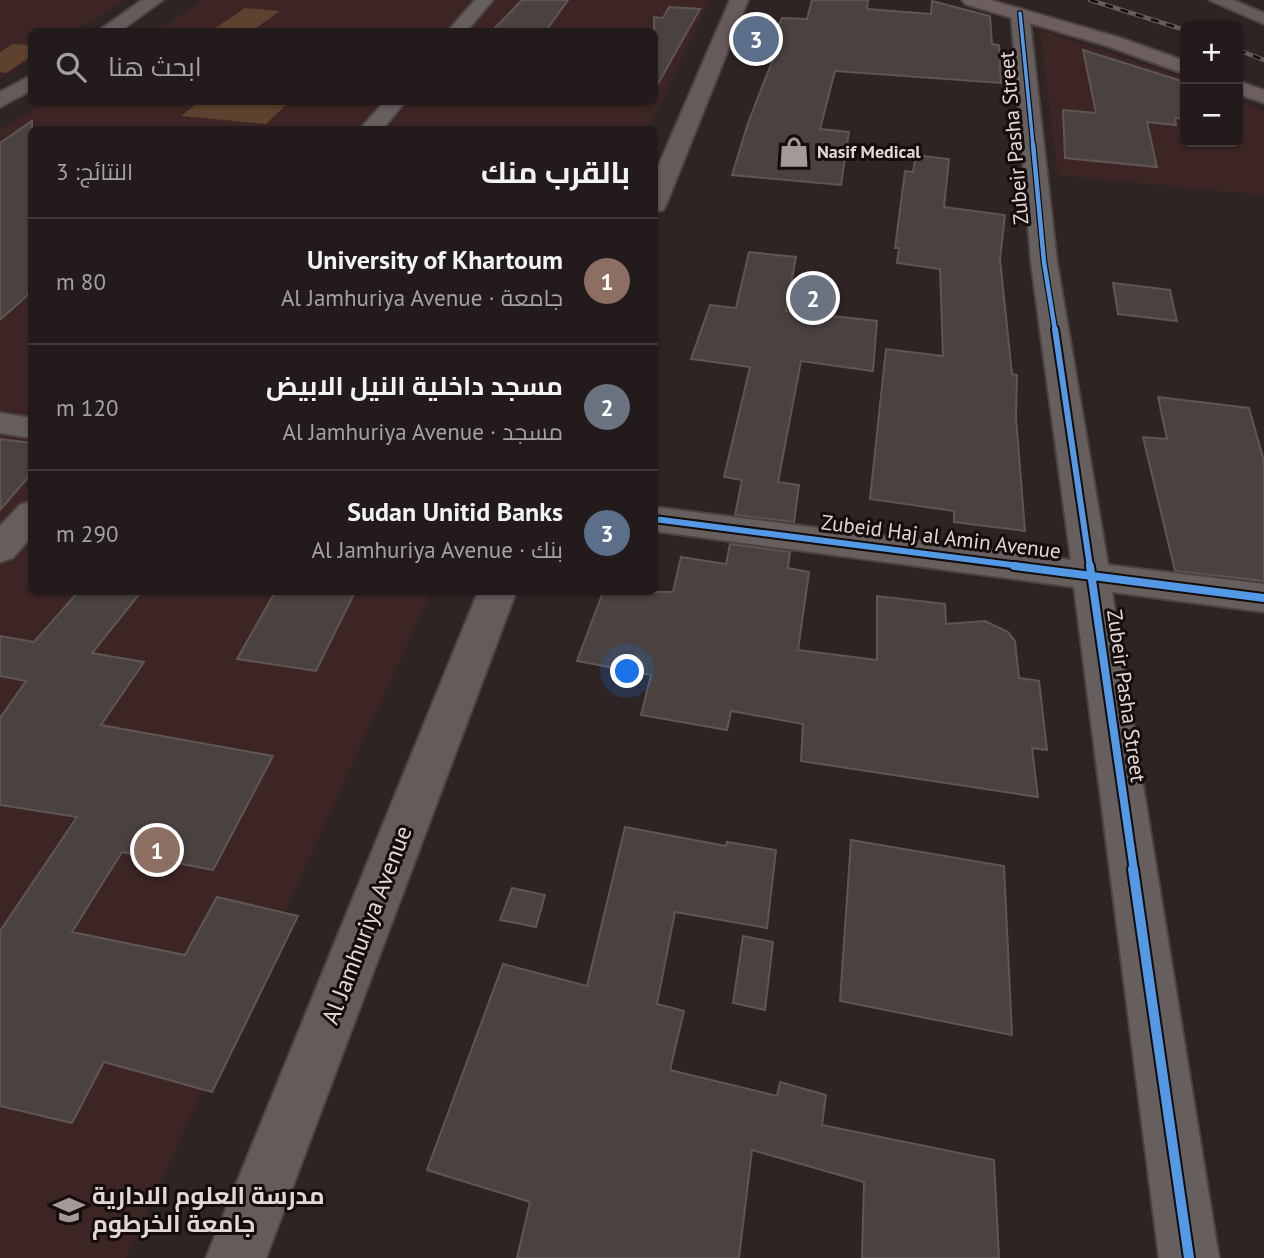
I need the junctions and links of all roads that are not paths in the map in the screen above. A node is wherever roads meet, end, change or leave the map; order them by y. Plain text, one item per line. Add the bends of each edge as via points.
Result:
1 (154, 0) edge
2 (484, 0) edge
3 (739, 0) edge
4 (971, 0) edge
5 (1218, 0) edge
6 (1248, 0) edge
7 (1016, 6) edge
8 (1264, 6) edge
9 (1264, 19) edge
10 (112, 28) edge
11 (460, 28) edge
12 (1180, 50) edge
13 (1180, 66) edge
14 (1243, 72) edge
15 (1264, 79) edge
16 (28, 84) edge
17 (1243, 88) edge
18 (1264, 97) edge
19 (0, 101) edge
20 (392, 105) edge
21 (374, 126) edge
22 (658, 195) edge
23 (0, 423) edge
24 (28, 427) edge
25 (28, 518) edge
26 (658, 519) edge
27 (0, 549) edge
28 (1091, 573) junction
29 (496, 595) edge
30 (1264, 598) edge
31 (236, 1258) edge
32 (1189, 1258) edge

1 - 10 main road
2 - 11 street
3 - 22 main road
4 - 7 main road
5 - 9 main road
6 - 8 main road
7 - 12 main road
7 - 13 main road
7 - 28 street, Zubeir Pasha Street via 1044,262
14 - 15 main road
16 - 19 main road
17 - 18 main road
20 - 21 street
23 - 24 street
25 - 27 street
26 - 28 street, Zubeid Haj al Amin Avenue
28 - 30 street, Zubeid Haj al Amin Avenue
28 - 32 street, Zubeir Pasha Street
29 - 31 main road, Al Jamhuriya Avenue

